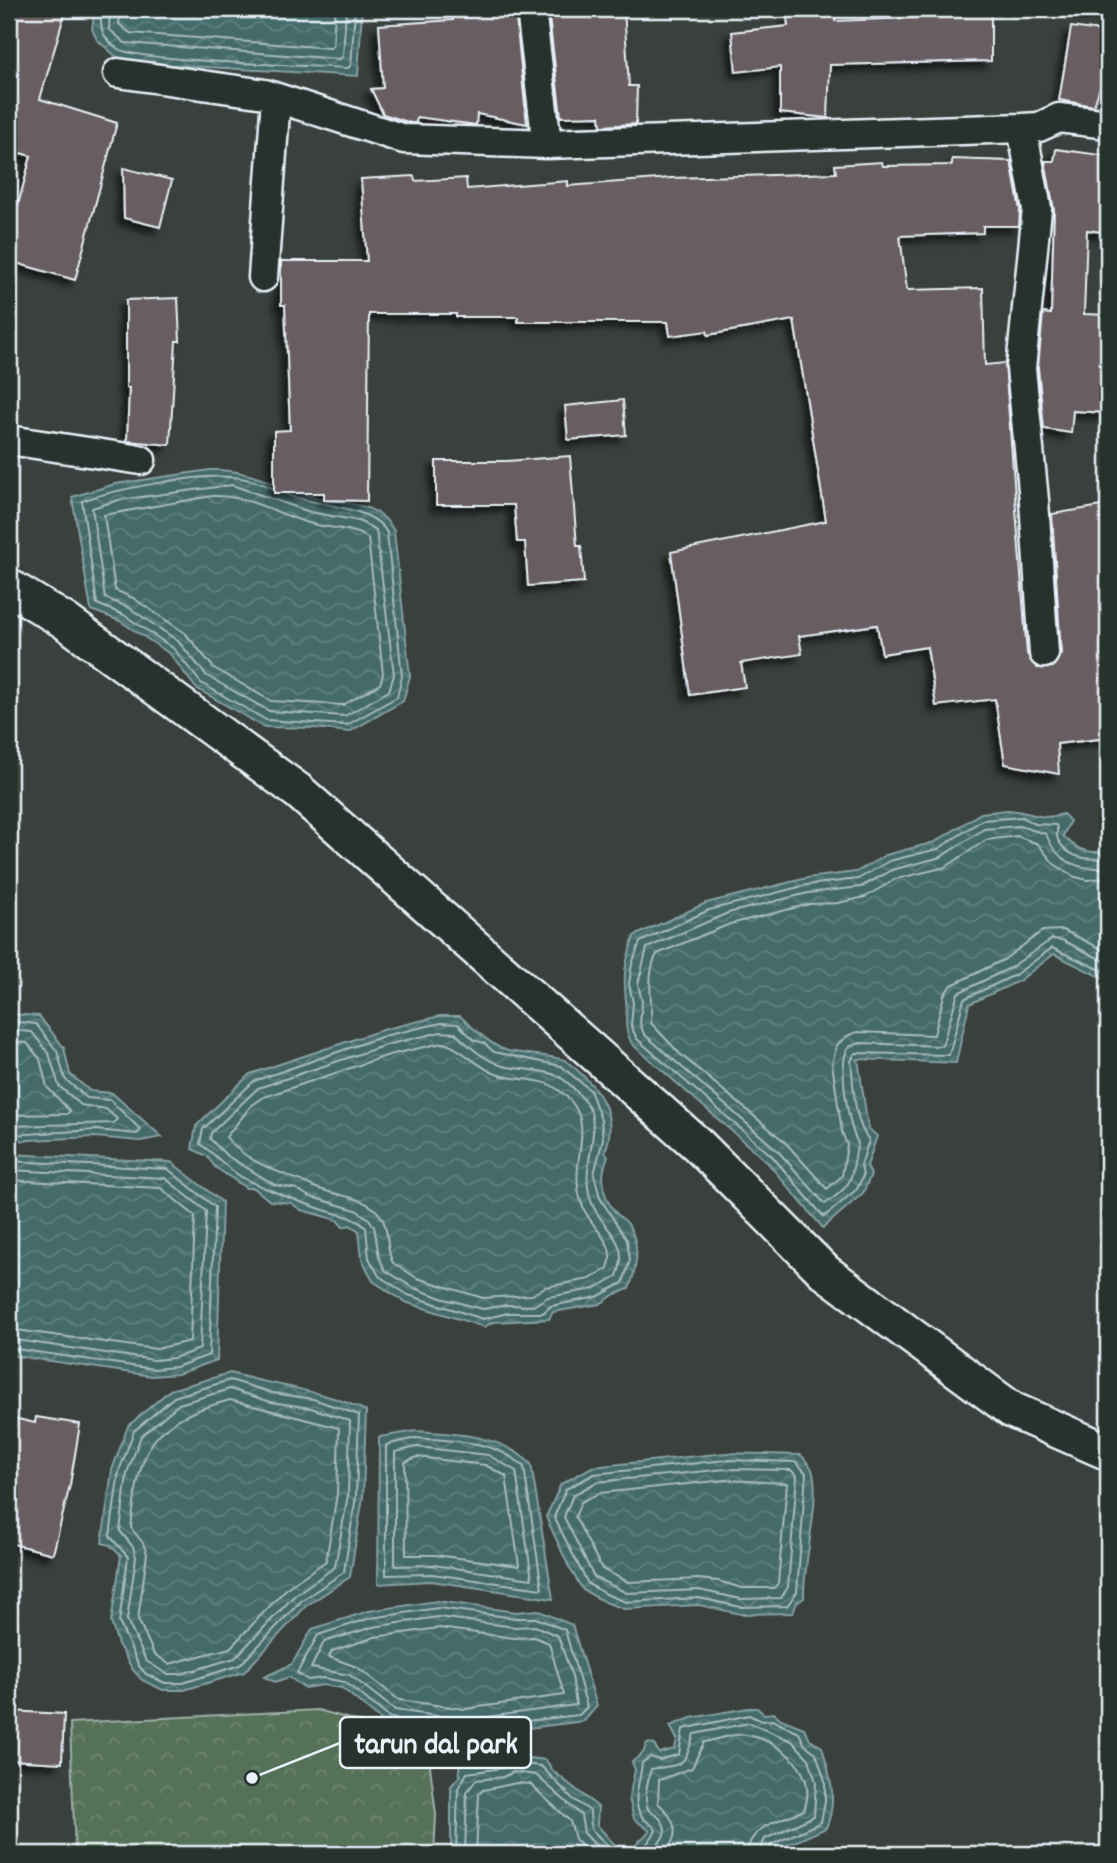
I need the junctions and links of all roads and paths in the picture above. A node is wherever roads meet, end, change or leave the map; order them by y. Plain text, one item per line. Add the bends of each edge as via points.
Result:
1 (531, 9) edge
2 (118, 73) dead end
3 (276, 98) junction
4 (1108, 124) edge
5 (1022, 128) junction
6 (547, 144) junction
7 (263, 277) dead end
8 (9, 440) edge
9 (141, 460) dead end
10 (9, 587) edge
11 (1044, 653) dead end
12 (1108, 1452) edge

1 - 6 street
2 - 3 street
3 - 6 street via 404,139
3 - 7 street
4 - 5 street via 1059,118
5 - 6 street
5 - 11 street via 1037,209 1021,368
8 - 9 street
10 - 12 street via 65,621 298,791 698,1145 825,1272 1012,1410

